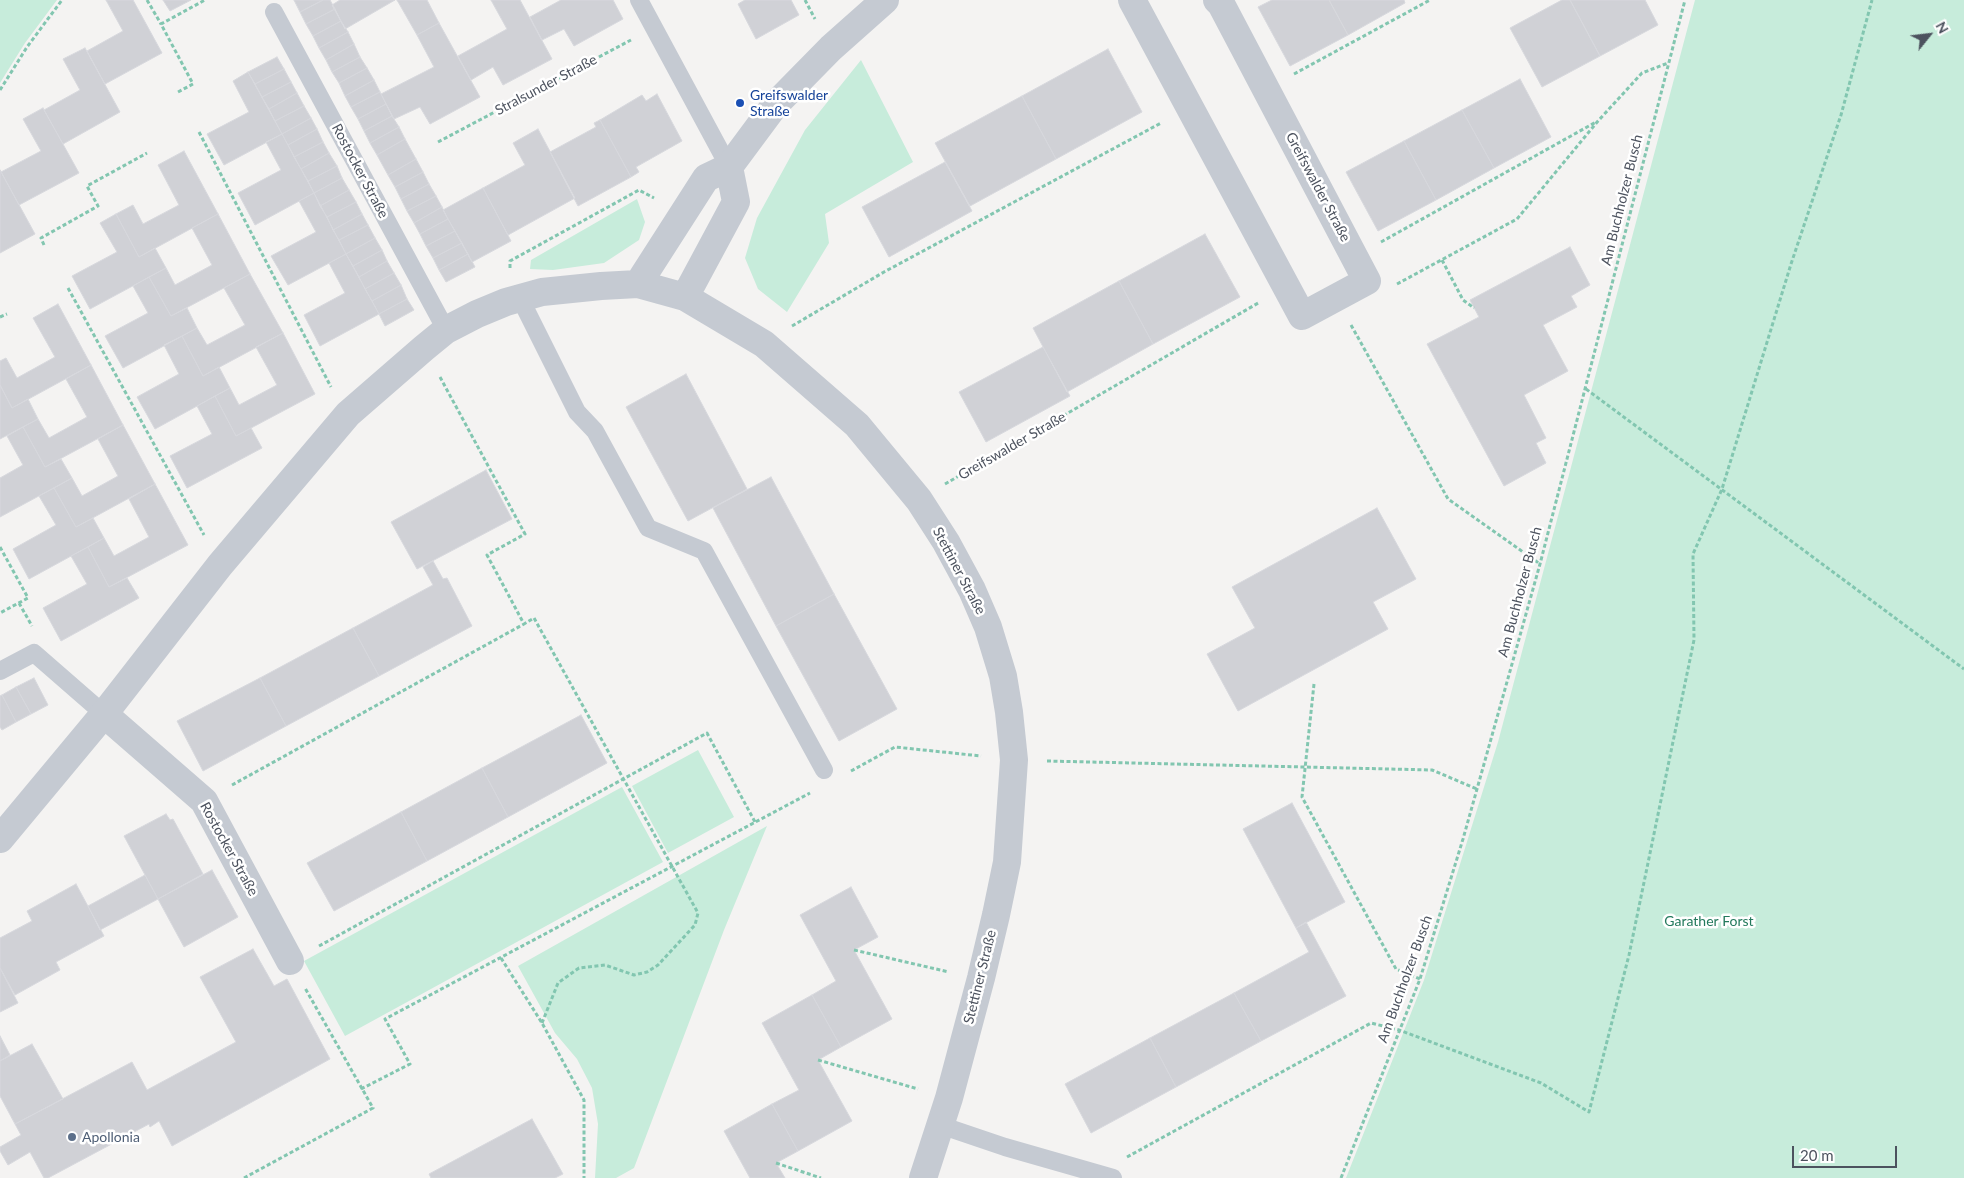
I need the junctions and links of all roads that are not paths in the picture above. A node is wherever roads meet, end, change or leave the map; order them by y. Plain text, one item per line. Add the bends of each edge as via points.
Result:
1 (639, 0) edge
2 (885, 0) edge
3 (1132, 0) edge
4 (1217, 0) edge
5 (274, 12) dead end
6 (730, 167) junction
7 (638, 284) junction
8 (685, 297) junction
9 (513, 300) junction
10 (446, 330) junction
11 (0, 671) edge
12 (104, 714) junction
13 (824, 770) dead end
14 (0, 839) edge
15 (290, 961) road end
16 (940, 1126) junction
17 (1106, 1176) edge
18 (923, 1178) edge

1 - 6 lane
2 - 6 street via 831,48 775,105
3 - 4 street, Greifswalder Straße via 1302,316 1367,281
5 - 10 lane, Rostocker Straße
6 - 7 street via 706,178
6 - 8 street via 736,202
7 - 8 street
7 - 9 street via 573,288
8 - 16 street, Stettiner Straße via 764,344 857,426 919,500 972,590 988,627 1004,685 1014,760 1007,862 981,978
9 - 10 street
9 - 13 lane via 577,412 595,430 648,528 704,551
10 - 12 street via 348,414 220,565
11 - 12 lane, Rostocker Straße via 34,653
12 - 14 street
12 - 15 street, Rostocker Straße via 204,800
16 - 17 lane
16 - 18 street, Stettiner Straße

